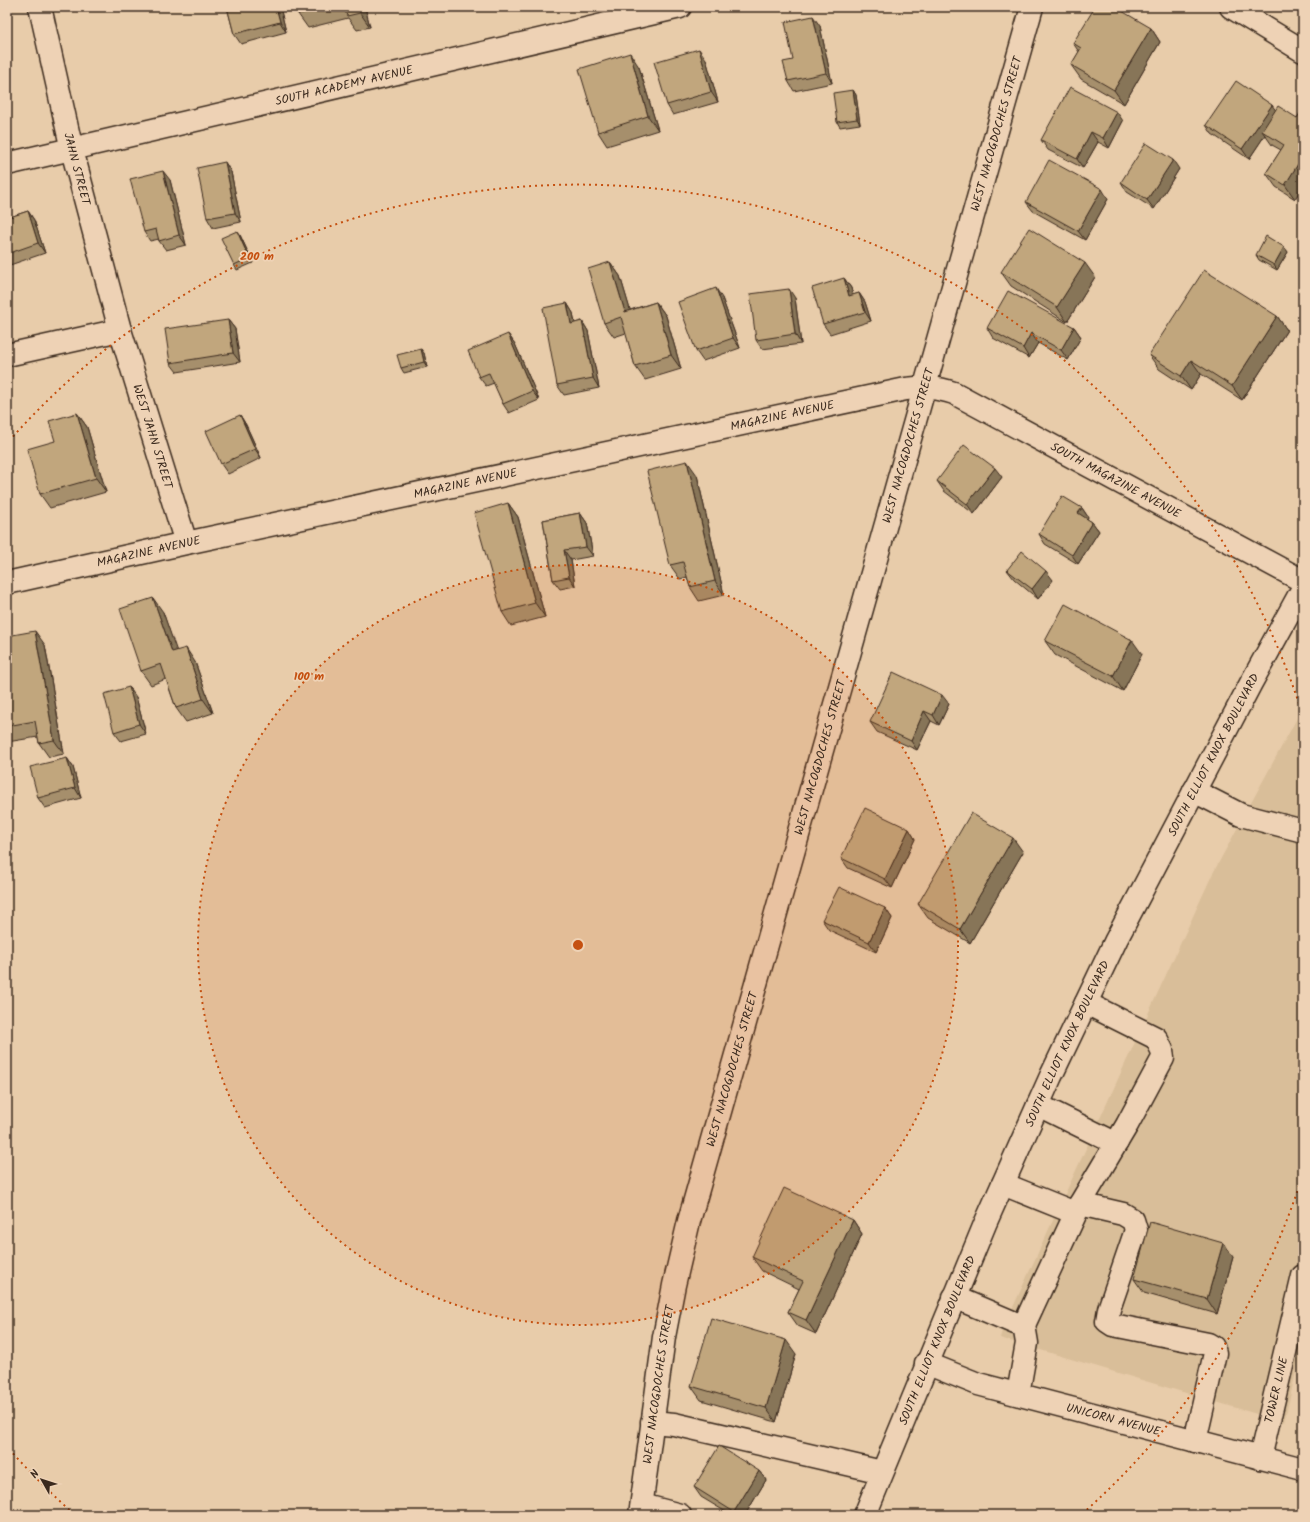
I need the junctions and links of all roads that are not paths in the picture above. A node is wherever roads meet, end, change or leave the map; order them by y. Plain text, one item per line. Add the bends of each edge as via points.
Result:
1 (40, 7) edge
2 (680, 7) edge
3 (1032, 7) edge
4 (1231, 7) edge
5 (1303, 51) edge
6 (72, 150) junction
7 (7, 164) edge
8 (120, 330) junction
9 (7, 355) edge
10 (925, 387) junction
11 (186, 542) junction
12 (1303, 581) edge
13 (7, 583) edge
14 (1303, 588) edge
15 (1194, 791) junction
16 (1303, 831) edge
17 (1086, 1003) junction
18 (1038, 1105) junction
19 (1117, 1142) junction
20 (1003, 1184) junction
21 (1078, 1208) junction
22 (1303, 1276) edge
23 (954, 1298) junction
24 (1024, 1325) junction
25 (926, 1363) junction
26 (1018, 1394) junction
27 (652, 1422) junction
28 (1195, 1441) junction
29 (1260, 1458) junction
30 (1303, 1469) edge
31 (882, 1472) junction
32 (641, 1510) edge
33 (680, 1515) edge
34 (865, 1515) edge

1 - 6 street, JAHN STREET
2 - 6 street, SOUTH ACADEMY AVENUE
3 - 10 street, WEST NACOGDOCHES STREET
4 - 5 street
6 - 7 street, SOUTH ACADEMY AVENUE
6 - 8 street, JAHN STREET
8 - 9 street
8 - 11 street, WEST JAHN STREET
10 - 11 street, MAGAZINE AVENUE
10 - 12 street, SOUTH MAGAZINE AVENUE via 954,393
10 - 27 street, WEST NACOGDOCHES STREET via 690,1221 664,1337
11 - 13 street, MAGAZINE AVENUE
14 - 15 street, SOUTH ELLIOT KNOX BOULEVARD
15 - 16 street via 1241,814
15 - 17 street, SOUTH ELLIOT KNOX BOULEVARD
17 - 18 street, SOUTH ELLIOT KNOX BOULEVARD
17 - 19 street via 1156,1038 1162,1050 1162,1058
18 - 19 street
18 - 20 street, SOUTH ELLIOT KNOX BOULEVARD
19 - 21 street
20 - 21 street
20 - 23 street, SOUTH ELLIOT KNOX BOULEVARD
21 - 24 street
21 - 28 street via 1123,1214 1133,1220 1136,1230 1107,1321 1113,1325 1213,1347 1215,1353
22 - 29 street, TOWER LINE
23 - 24 street
23 - 25 street, SOUTH ELLIOT KNOX BOULEVARD
24 - 26 street via 1026,1343
25 - 26 street, UNICORN AVENUE via 978,1384
25 - 31 street, SOUTH ELLIOT KNOX BOULEVARD
26 - 28 street, UNICORN AVENUE
27 - 31 street via 674,1424
27 - 32 street, WEST NACOGDOCHES STREET
28 - 29 street, UNICORN AVENUE
29 - 30 street, UNICORN AVENUE
31 - 34 street, SOUTH ELLIOT KNOX BOULEVARD
32 - 33 street

